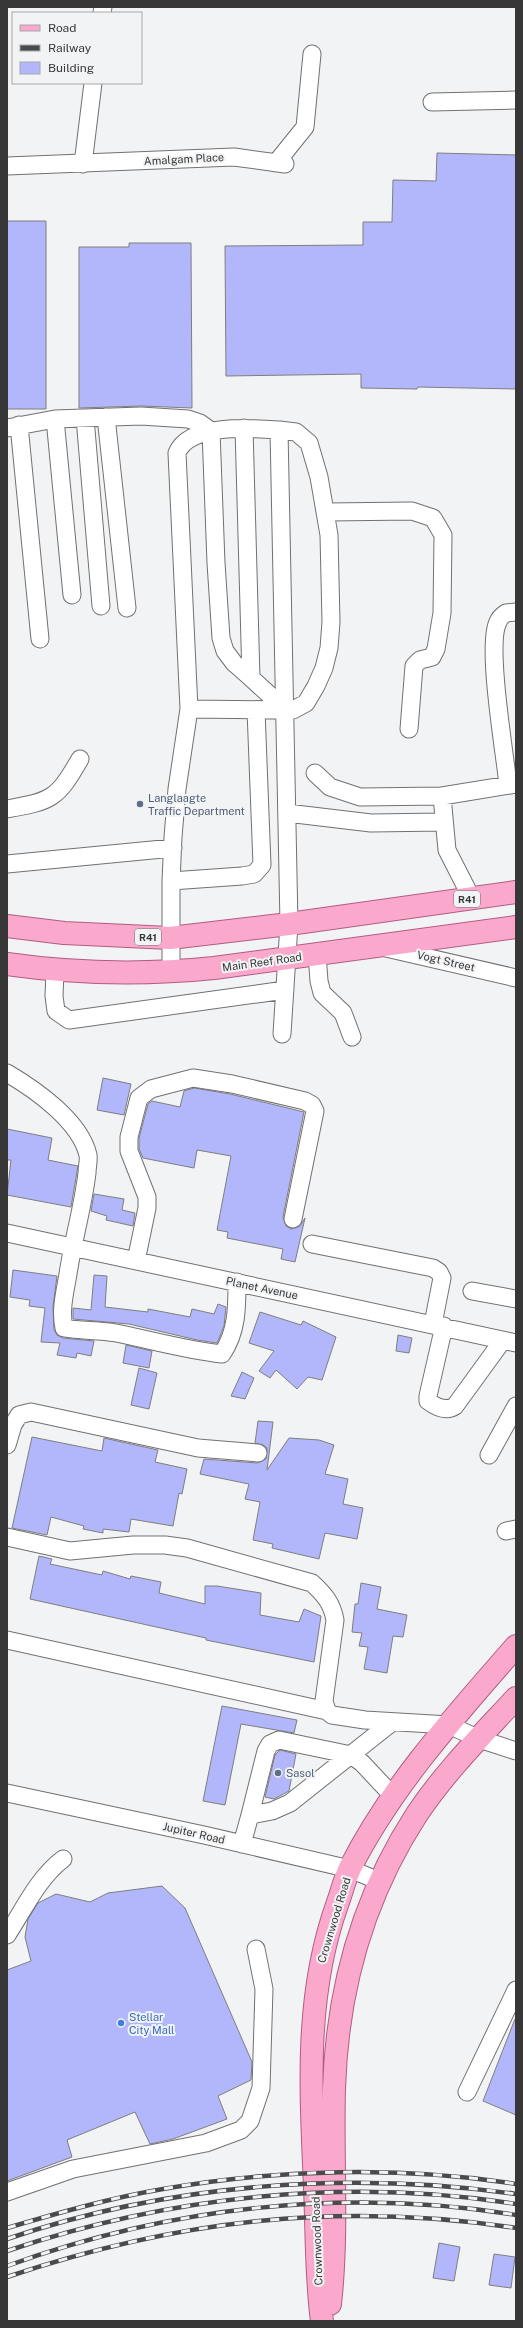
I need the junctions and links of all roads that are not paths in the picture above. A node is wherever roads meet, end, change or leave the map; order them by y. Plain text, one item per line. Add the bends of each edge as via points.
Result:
1 (312, 54) dead end
2 (93, 84) edge
3 (516, 100) edge
4 (432, 102) dead end
5 (83, 164) junction
6 (7, 166) edge
7 (106, 417) junction
8 (85, 418) junction
9 (55, 419) junction
10 (13, 426) edge
11 (244, 428) junction
12 (279, 430) junction
13 (211, 431) junction
14 (326, 512) junction
15 (72, 595) dead end
16 (101, 606) dead end
17 (127, 608) dead end
18 (516, 612) edge
19 (40, 639) dead end
20 (251, 678) junction
21 (189, 709) junction
22 (256, 710) junction
23 (286, 710) junction
24 (409, 729) dead end
25 (80, 759) dead end
26 (315, 773) dead end
27 (512, 784) edge
28 (442, 796) junction
29 (7, 809) edge
30 (287, 813) junction
31 (443, 822) junction
32 (173, 848) junction
33 (7, 864) edge
34 (170, 882) junction
35 (516, 892) edge
36 (472, 899) junction
37 (289, 924) junction
38 (7, 926) edge
39 (516, 927) edge
40 (477, 931) junction
41 (170, 938) junction
42 (376, 945) junction
43 (317, 954) junction
44 (287, 958) junction
45 (7, 964) edge
46 (55, 971) junction
47 (171, 972) junction
48 (516, 978) edge
49 (285, 990) junction
50 (282, 1034) dead end
51 (352, 1037) dead end
52 (7, 1073) edge
53 (293, 1219) dead end
54 (7, 1233) edge
55 (312, 1244) dead end
56 (72, 1247) junction
57 (136, 1260) junction
58 (237, 1282) junction
59 (472, 1291) dead end
60 (516, 1299) edge
61 (438, 1325) junction
62 (510, 1341) edge
63 (516, 1406) edge
64 (7, 1445) edge
65 (258, 1453) dead end
66 (489, 1455) dead end
67 (7, 1537) edge
68 (7, 1640) edge
69 (516, 1646) edge
70 (516, 1698) edge
71 (327, 1711) junction
72 (391, 1723) junction
73 (448, 1725) junction
74 (479, 1738) junction
75 (516, 1751) edge
76 (351, 1755) junction
77 (7, 1793) edge
78 (393, 1796) junction
79 (250, 1815) junction
80 (242, 1844) junction
81 (64, 1859) dead end
82 (350, 1869) junction
83 (379, 1881) junction
84 (7, 1935) edge
85 (256, 1949) dead end
86 (516, 1990) edge
87 (467, 2092) dead end
88 (7, 2192) edge
89 (322, 2321) edge
90 (327, 2321) edge

1 - 5 street, Amalgam Place via 304,127 280,163 234,157
2 - 5 street
3 - 4 street
5 - 6 street, Amalgam Place
7 - 8 street
7 - 13 street via 188,419 200,423
7 - 17 street
8 - 9 street
8 - 16 street
9 - 10 street
9 - 15 street
10 - 19 street
11 - 12 street
11 - 13 street
11 - 20 street
12 - 14 street via 296,432 309,443
12 - 23 street
13 - 20 street via 221,638 225,651 234,663
13 - 21 street via 184,442 177,453
14 - 23 street via 331,622 327,654 324,668 306,703 299,708
14 - 24 street via 412,512 432,518 443,535 442,613 437,642 432,657 420,660 414,666
18 - 27 street via 506,613 498,622 495,633 497,691
20 - 23 street
21 - 22 street
21 - 32 street via 177,789
22 - 23 street
22 - 34 street via 262,865 254,874
23 - 30 street
25 - 29 street via 65,786 53,796 30,805
26 - 28 street via 330,787 344,794 360,797
27 - 28 street
28 - 31 street
30 - 31 street via 371,823
30 - 37 street
31 - 36 street via 446,850
32 - 33 street
32 - 34 street
34 - 41 street
35 - 36 main road, R41
36 - 37 main road, R41
36 - 40 main road
37 - 41 main road, R41
37 - 44 street
38 - 41 main road, R41 via 64,933
39 - 40 main road, Main Reef Road
40 - 42 main road, Main Reef Road
41 - 47 street
42 - 43 main road, Main Reef Road
42 - 48 street, Vogt Street
43 - 44 main road, Main Reef Road
43 - 51 street via 322,993 343,1012
44 - 47 main road, Main Reef Road
44 - 49 street
45 - 46 main road, Main Reef Road
46 - 47 main road, Main Reef Road via 110,974
46 - 49 street via 56,1011 69,1020
49 - 50 street
52 - 56 street via 30,1086 60,1112 82,1137 88,1156 85,1191
53 - 57 street via 316,1111 312,1105 306,1101 232,1084 193,1078 151,1089 139,1098 129,1137 129,1151 147,1197 147,1208
54 - 56 street, Planet Avenue
55 - 61 street via 433,1268 442,1278
56 - 57 street, Planet Avenue
56 - 58 street via 61,1316 64,1328 115,1333 222,1354 229,1344 237,1315
57 - 58 street, Planet Avenue
58 - 61 street, Planet Avenue
59 - 60 street
61 - 62 street, Planet Avenue
61 - 62 street via 428,1401 444,1409 454,1406
63 - 66 street
64 - 65 street via 12,1425 19,1415 31,1412 198,1448
67 - 71 street via 70,1551 133,1545 187,1548 312,1583 332,1607 335,1620 324,1701
68 - 71 street
69 - 73 main road, Crownwood Road
70 - 74 main road, Crownwood Road
71 - 72 street via 339,1716
72 - 73 street
72 - 76 street
73 - 74 street
73 - 78 main road, Crownwood Road
74 - 75 street
74 - 83 main road, Crownwood Road via 418,1813
76 - 78 street
76 - 79 street via 290,1803 272,1811
76 - 79 street via 279,1740 270,1744
77 - 80 street, Jupiter Road
78 - 82 main road, Crownwood Road
79 - 80 street
80 - 82 street, Jupiter Road
81 - 84 street via 52,1867
82 - 83 street, Jupiter Road
82 - 89 main road, Crownwood Road via 324,1944 316,1982 312,2024 312,2101
83 - 90 main road, Crownwood Road via 354,1948 341,2010 334,2089 335,2240
85 - 88 street via 264,1989 262,2073 261,2088 250,2121 240,2130 206,2143 73,2168
86 - 87 street

